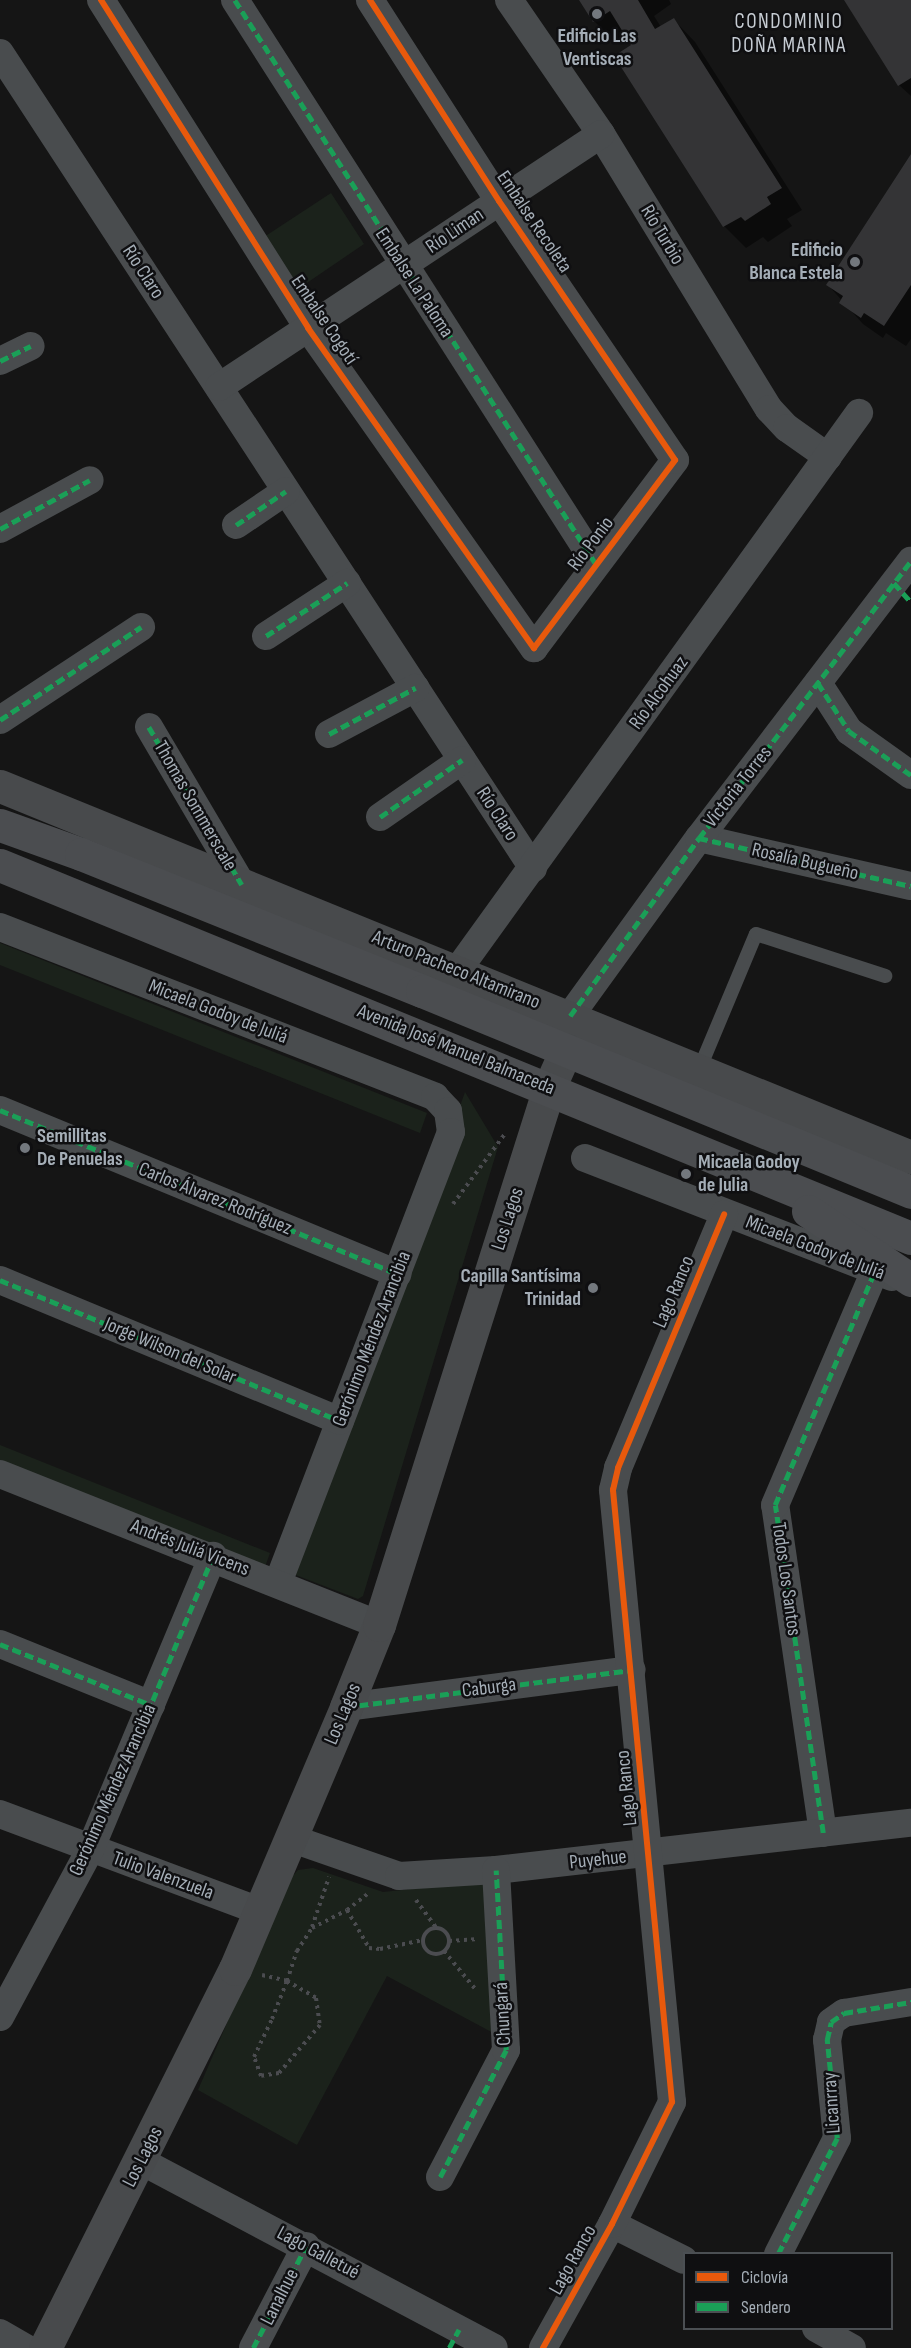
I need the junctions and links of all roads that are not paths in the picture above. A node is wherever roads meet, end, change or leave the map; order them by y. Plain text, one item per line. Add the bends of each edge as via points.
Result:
1 (101, 0) edge
2 (234, 0) edge
3 (370, 0) edge
4 (509, 0) edge
5 (0, 52) edge
6 (601, 134) junction
7 (499, 201) junction
8 (402, 266) junction
9 (308, 328) junction
10 (31, 346) dead end
11 (0, 361) edge
12 (219, 387) junction
13 (859, 413) dead end
14 (828, 457) junction
15 (675, 460) joint
16 (90, 480) dead end
17 (286, 490) junction
18 (236, 525) dead end
19 (0, 529) edge
20 (596, 564) junction
21 (905, 582) edge
22 (347, 583) junction
23 (141, 627) dead end
24 (266, 636) dead end
25 (534, 648) joint
26 (818, 683) junction
27 (415, 688) junction
28 (0, 720) edge
29 (149, 726) dead end
30 (329, 734) dead end
31 (462, 760) junction
32 (911, 775) edge
33 (0, 786) edge
34 (380, 817) dead end
35 (0, 825) edge
36 (699, 838) junction
37 (0, 866) edge
38 (533, 868) junction
39 (242, 885) junction
40 (911, 886) edge
41 (0, 927) edge
42 (457, 971) junction
43 (885, 976) dead end
44 (570, 1016) junction
45 (566, 1050) junction
46 (699, 1070) junction
47 (549, 1088) junction
48 (435, 1097) joint
49 (0, 1110) edge
50 (911, 1157) edge
51 (585, 1158) dead end
52 (777, 1184) junction
53 (911, 1192) edge
54 (724, 1214) junction
55 (911, 1238) edge
56 (874, 1271) junction
57 (397, 1274) junction
58 (0, 1280) edge
59 (911, 1282) edge
60 (340, 1421) junction
61 (0, 1474) edge
62 (213, 1556) junction
63 (278, 1583) junction
64 (379, 1625) junction
65 (0, 1644) edge
66 (632, 1670) junction
67 (151, 1705) junction
68 (346, 1707) junction
69 (0, 1814) edge
70 (911, 1823) edge
71 (823, 1833) junction
72 (303, 1843) junction
73 (90, 1850) junction
74 (651, 1854) junction
75 (496, 1870) junction
76 (259, 1911) junction
77 (4, 2001) edge
78 (911, 2002) edge
79 (141, 2161) junction
80 (440, 2177) dead end
81 (612, 2224) junction
82 (306, 2246) junction
83 (779, 2252) edge
84 (683, 2260) edge
85 (820, 2330) edge
86 (0, 2333) edge
87 (454, 2338) edge
88 (26, 2348) edge
89 (45, 2348) edge
90 (253, 2348) edge
91 (494, 2348) edge
92 (543, 2348) edge
93 (852, 2348) edge

1 - 9 street, Embalse Cogotí
2 - 8 street, Embalse La Paloma
3 - 7 street, Embalse Recoleta
4 - 6 street, Río Turbio
5 - 12 street, Río Claro
6 - 7 street, Río Liman
6 - 14 street, Río Turbio via 769,409 787,428
7 - 8 street, Río Liman
7 - 15 street, Embalse Recoleta
8 - 9 street, Río Liman
8 - 20 street, Embalse La Paloma
9 - 12 street, Río Liman
9 - 25 street, Embalse Cogotí
10 - 11 street
12 - 17 street, Río Claro
13 - 14 street, Río Alcohuaz
14 - 38 street, Río Alcohuaz
15 - 20 street, Río Ponio
16 - 19 street
17 - 18 street
17 - 22 street, Río Claro
20 - 25 street, Río Ponio
21 - 26 street, Victoria Torres
22 - 24 street
22 - 27 street, Río Claro
23 - 28 street
26 - 32 street via 849,731
26 - 36 street, Victoria Torres
27 - 30 street
27 - 31 street, Río Claro
29 - 39 street, Thomas Sommerscale
31 - 34 street
31 - 38 street, Río Claro
33 - 39 main road, Arturo Pacheco Altamirano
35 - 45 main road, Avenida José Manuel Balmaceda
36 - 40 street, Rosalía Bugueño
36 - 44 street, Victoria Torres
37 - 47 main road, Avenida José Manuel Balmaceda
38 - 42 street, Río Alcohuaz
39 - 42 main road, Arturo Pacheco Altamirano
41 - 48 street, Micaela Godoy de Juliá
42 - 44 main road, Arturo Pacheco Altamirano
43 - 46 lane via 756,934
44 - 46 main road, Arturo Pacheco Altamirano
45 - 47 main road, Los Lagos
45 - 53 main road, Avenida José Manuel Balmaceda
46 - 50 main road, Arturo Pacheco Altamirano
47 - 52 main road, Avenida José Manuel Balmaceda
47 - 64 main road, Los Lagos
48 - 57 street, Gerónimo Méndez Arancibia via 448,1111 451,1132
49 - 57 street, Carlos Álvarez Rodríguez
51 - 54 street, Micaela Godoy de Juliá
52 - 55 main road, Avenida José Manuel Balmaceda
52 - 59 main road via 800,1206
54 - 56 street, Micaela Godoy de Juliá
54 - 66 street, Lago Ranco via 618,1468 613,1490
56 - 59 street, Micaela Godoy de Juliá
56 - 71 street, Todos Los Santos via 775,1505
57 - 60 street, Gerónimo Méndez Arancibia
58 - 60 street, Jorge Wilson del Solar
60 - 63 street, Gerónimo Méndez Arancibia
61 - 62 street, Andrés Juliá Vicens
62 - 63 street, Andrés Juliá Vicens
62 - 67 street, Gerónimo Méndez Arancibia
63 - 64 street, Andrés Juliá Vicens
64 - 68 main road, Los Lagos
65 - 67 street
66 - 68 street, Caburga
66 - 74 street, Lago Ranco
67 - 73 street, Gerónimo Méndez Arancibia
68 - 72 main road, Los Lagos
69 - 73 street, Tulio Valenzuela
70 - 71 street, Puyehue
71 - 74 street, Puyehue
72 - 75 street, Puyehue via 399,1876
72 - 76 main road, Los Lagos
73 - 76 street, Tulio Valenzuela
73 - 77 street, Gerónimo Méndez Arancibia
74 - 75 street, Puyehue
74 - 81 street, Lago Ranco via 672,2102
75 - 80 street, Chungará via 506,2050
76 - 79 main road, Los Lagos via 235,1969
78 - 83 street, Licanrray via 844,2013 831,2022 827,2040 837,2138
79 - 82 street, Lago Galletué
79 - 89 main road, Los Lagos
81 - 84 street
81 - 92 street, Lago Ranco
82 - 87 street, Lago Galletué
82 - 90 street, Lanalhue
85 - 93 street
86 - 88 street
87 - 91 street, Lago Galletué

